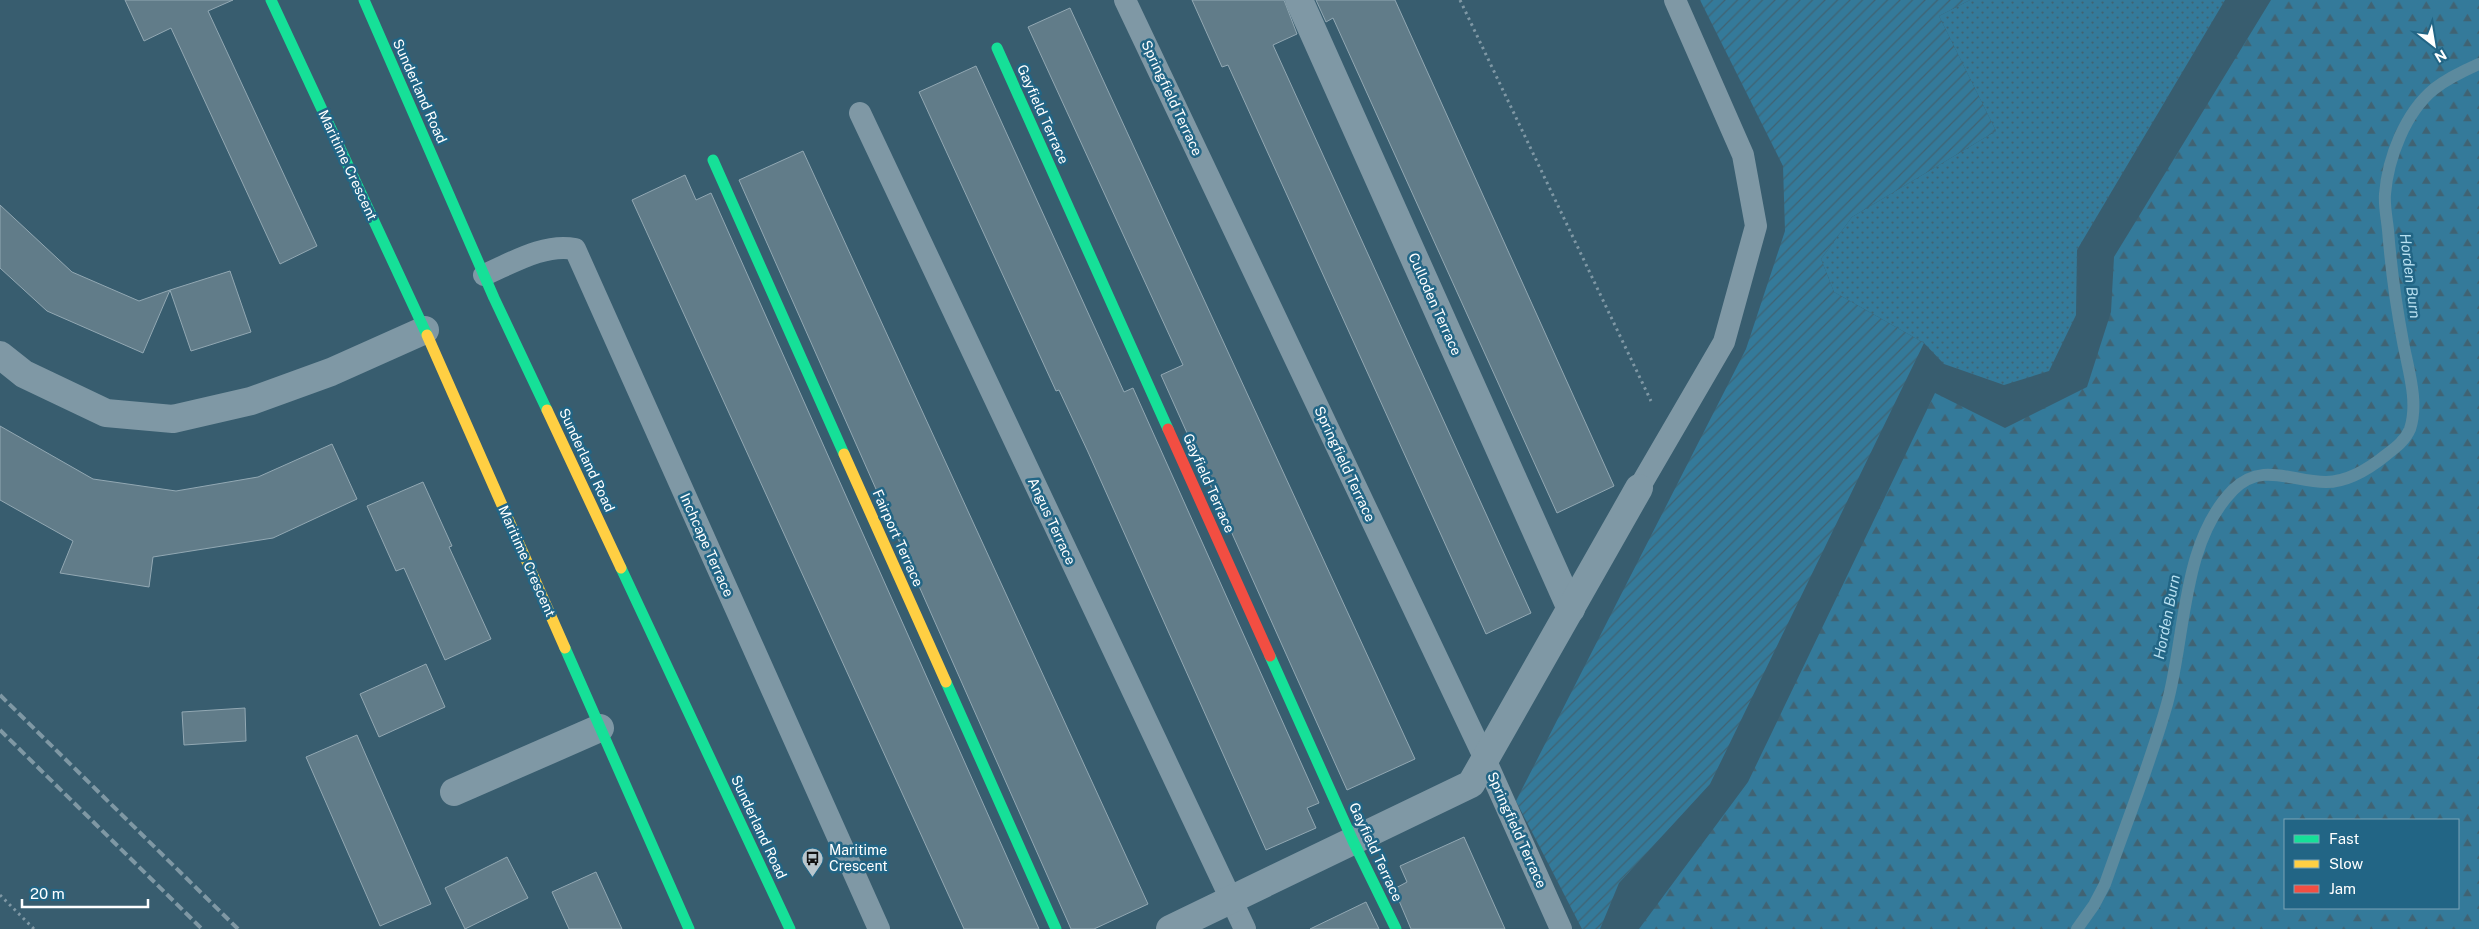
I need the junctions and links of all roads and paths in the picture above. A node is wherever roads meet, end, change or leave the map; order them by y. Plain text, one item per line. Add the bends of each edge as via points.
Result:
1 (271, 0) edge
2 (364, 0) edge
3 (1125, 0) edge
4 (1299, 0) edge
5 (1460, 0) edge
6 (1675, 0) edge
7 (997, 48) dead end
8 (860, 113) dead end
9 (713, 160) dead end
10 (484, 275) junction
11 (425, 330) junction
12 (0, 355) edge
13 (1668, 438) junction
14 (1639, 488) joint
15 (1571, 609) junction
16 (600, 728) junction
17 (1485, 759) junction
18 (454, 792) dead end
19 (1353, 841) junction
20 (0, 895) edge
21 (1231, 900) junction
22 (34, 929) edge
23 (689, 929) edge
24 (790, 929) edge
25 (879, 929) edge
26 (1056, 929) edge
27 (1170, 929) edge
28 (1245, 929) edge
29 (1396, 929) edge
30 (1561, 929) edge

1 - 11 street, Maritime Crescent
2 - 10 street, Sunderland Road
3 - 17 lane, Springfield Terrace
4 - 15 street, Culloden Terrace
5 - 13 path
6 - 13 lane via 1743,154 1756,226 1724,342
7 - 19 street, Gayfield Terrace
8 - 21 lane, Angus Terrace
9 - 26 street, Fairport Terrace
10 - 24 street, Sunderland Road
10 - 25 lane, Inchcape Terrace via 560,246 575,249
11 - 12 street via 331,372 251,401 173,419 106,413 24,374
11 - 16 street, Maritime Crescent
13 - 14 lane
14 - 15 street
15 - 17 street
16 - 18 street
16 - 23 street, Maritime Crescent
17 - 19 street via 1471,784
17 - 30 lane, Springfield Terrace
19 - 21 street
19 - 29 street, Gayfield Terrace
20 - 22 path
21 - 27 street
21 - 28 lane, Angus Terrace

